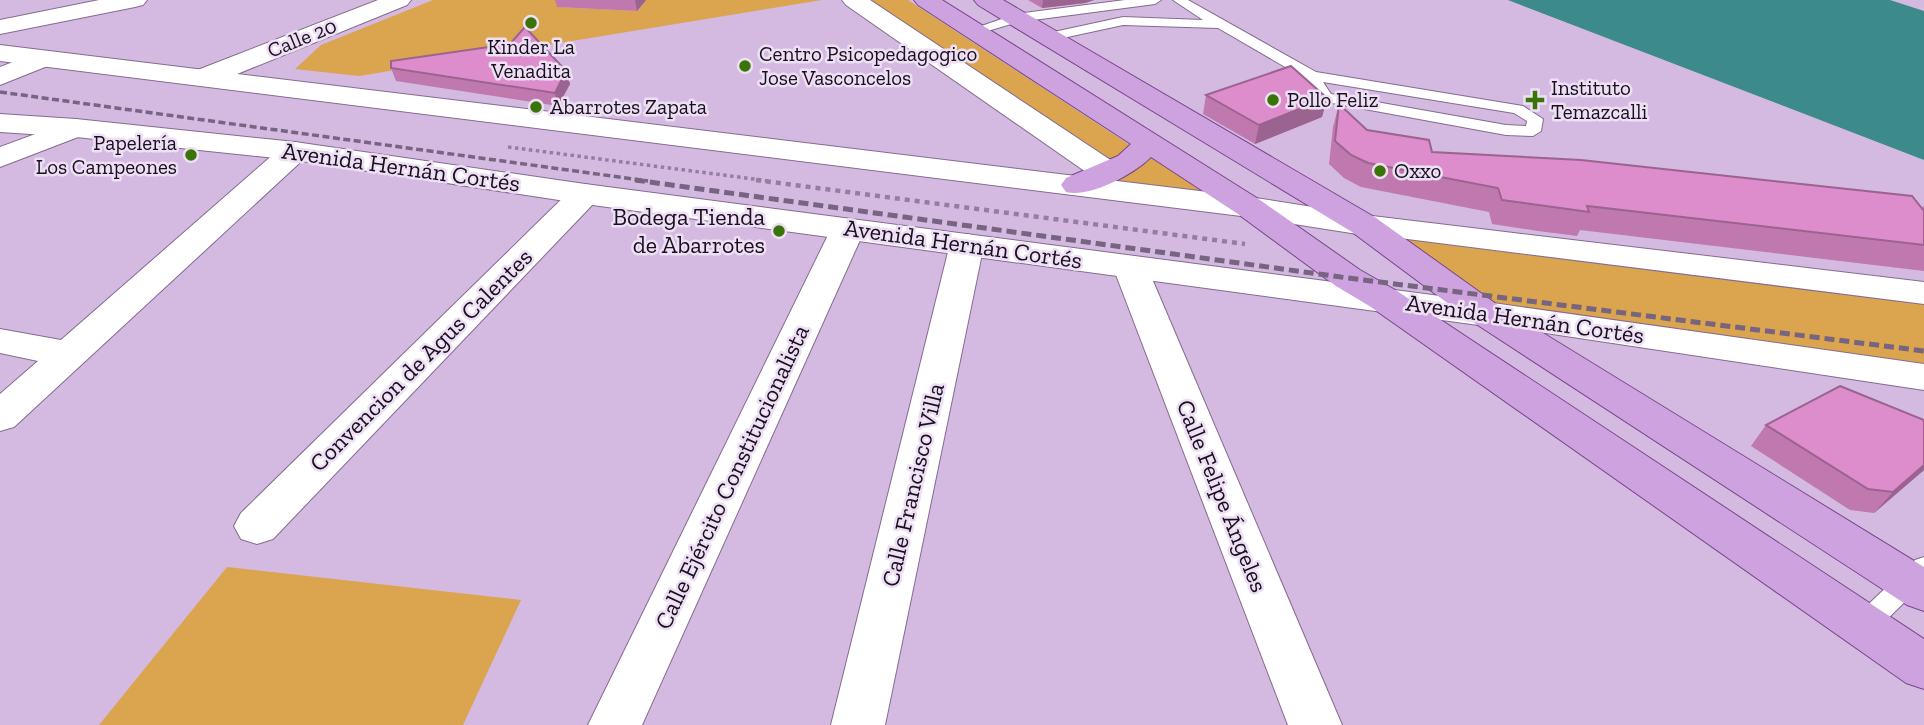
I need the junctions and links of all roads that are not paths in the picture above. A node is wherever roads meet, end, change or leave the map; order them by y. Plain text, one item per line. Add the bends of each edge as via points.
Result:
1 (135, 0) edge
2 (399, 0) edge
3 (854, 0) edge
4 (926, 0) edge
5 (1155, 0) edge
6 (1179, 0) edge
7 (980, 15) edge
8 (1016, 19) junction
9 (1220, 24) junction
10 (0, 26) edge
11 (1049, 37) junction
12 (0, 53) edge
13 (41, 59) junction
14 (1312, 76) junction
15 (0, 77) edge
16 (205, 77) junction
17 (0, 123) edge
18 (76, 128) junction
19 (1149, 143) junction
20 (295, 151) junction
21 (0, 158) edge
22 (1107, 172) junction
23 (1077, 185) junction
24 (585, 194) junction
25 (1249, 207) junction
26 (1364, 225) junction
27 (848, 229) junction
28 (967, 244) junction
29 (1130, 267) junction
30 (1924, 293) edge
31 (1384, 299) junction
32 (1486, 314) junction
33 (0, 341) edge
34 (71, 355) junction
35 (1924, 377) edge
36 (0, 417) edge
37 (257, 526) dead end
38 (1919, 580) edge
39 (1863, 626) junction
40 (1924, 667) edge
41 (615, 725) edge
42 (858, 725) edge
43 (1315, 725) edge

1 - 10 street
2 - 16 street, Calle 20
3 - 22 street
4 - 7 main road
5 - 8 lane
6 - 9 lane
7 - 8 main road
7 - 19 main road
8 - 11 main road
9 - 11 lane via 1123,21
9 - 14 lane
11 - 26 main road
12 - 13 street
13 - 15 street
13 - 16 street
14 - 14 lane via 1518,109 1535,119 1533,131 1326,98
16 - 23 street
17 - 18 street, Avenida Hernán Cortés
18 - 20 street, Avenida Hernán Cortés
18 - 21 street
19 - 22 main road via 1129,162
19 - 25 main road
20 - 24 street, Avenida Hernán Cortés
20 - 34 street
22 - 23 main road
23 - 25 street
24 - 27 street, Avenida Hernán Cortés
24 - 37 street, Convencion de Agus Calentes
25 - 26 street
25 - 31 main road
26 - 30 street
26 - 32 main road
27 - 28 street, Avenida Hernán Cortés
27 - 41 street, Calle Ejército Constitucionalista
28 - 29 street, Avenida Hernán Cortés
28 - 42 street, Calle Francisco Villa
29 - 31 street, Avenida Hernán Cortés
29 - 43 street, Calle Felipe Ángeles
31 - 32 street, Avenida Hernán Cortés
31 - 39 main road
32 - 35 street, Avenida Hernán Cortés
32 - 38 main road
33 - 34 street
34 - 36 street
38 - 39 lane
39 - 40 main road

